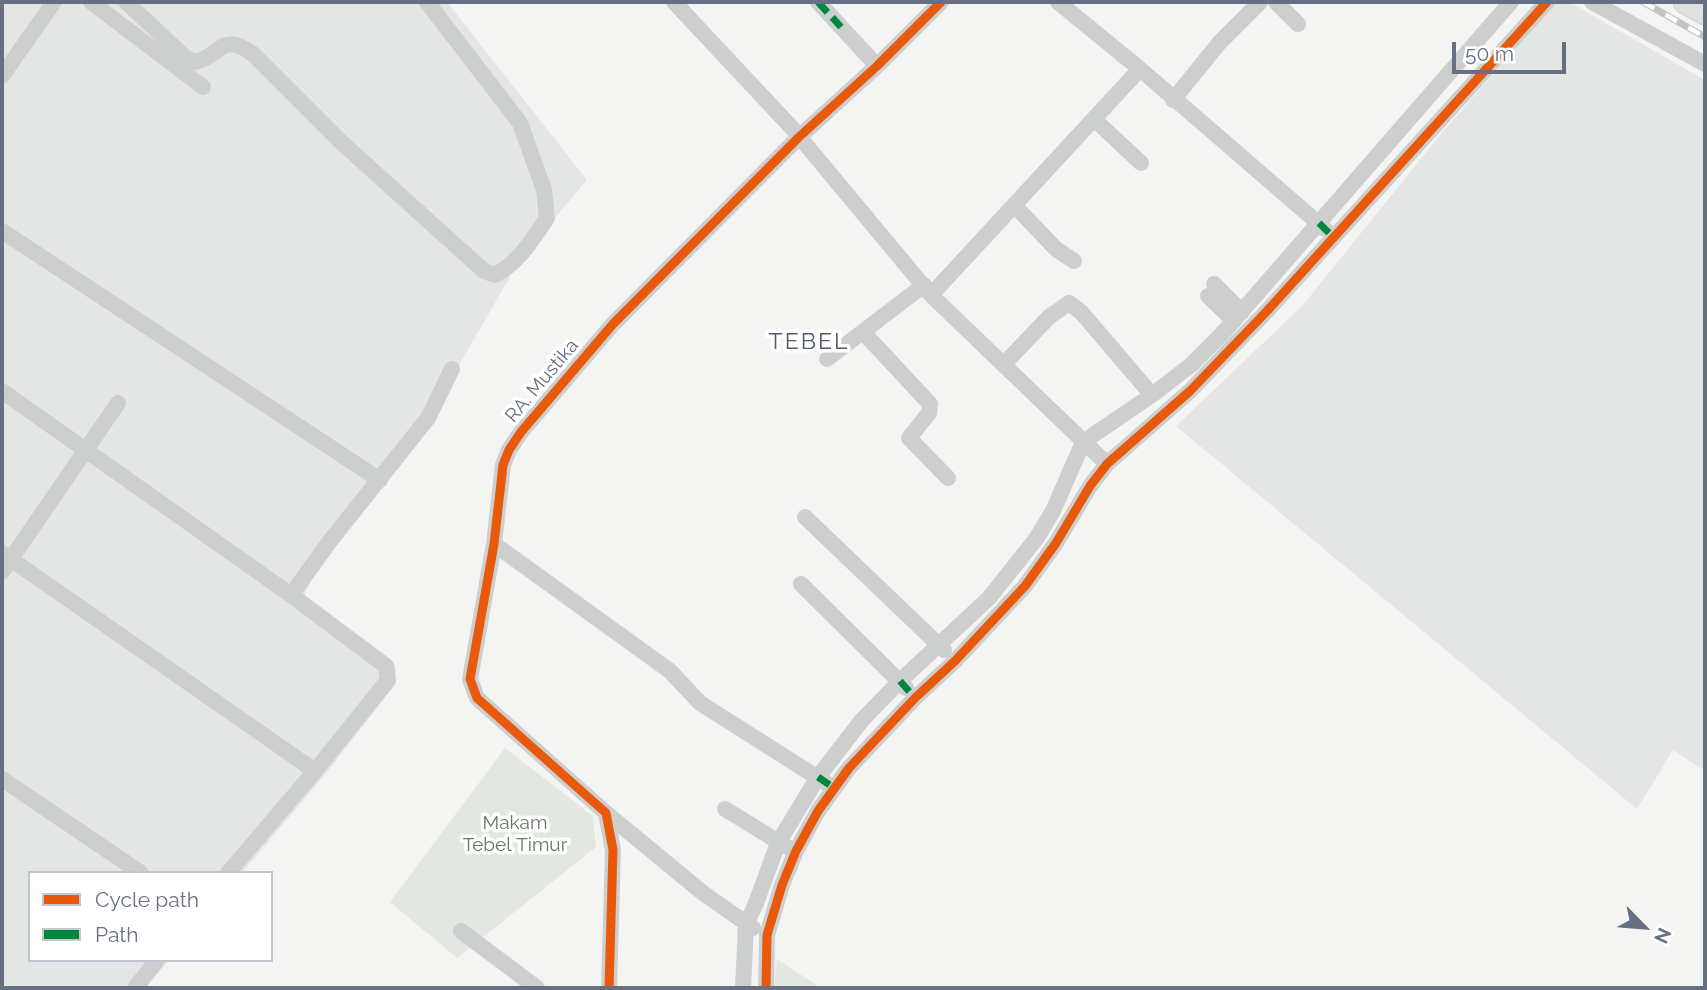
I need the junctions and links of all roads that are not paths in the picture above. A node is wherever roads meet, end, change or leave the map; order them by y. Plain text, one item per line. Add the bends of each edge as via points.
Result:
1 (54, 2) edge
2 (91, 2) edge
3 (126, 2) edge
4 (427, 2) edge
5 (674, 2) edge
6 (818, 2) edge
7 (1058, 2) edge
8 (1260, 2) edge
9 (1276, 2) edge
10 (1511, 2) edge
11 (1546, 2) edge
12 (1592, 2) edge
13 (1685, 2) edge
14 (938, 3) edge
15 (1705, 13) edge
16 (1298, 24) dead end
17 (1705, 64) edge
18 (877, 66) junction
19 (1140, 69) junction
20 (2, 76) edge
21 (204, 87) dead end
22 (1174, 100) junction
23 (1094, 119) junction
24 (799, 137) junction
25 (1141, 163) dead end
26 (1014, 205) junction
27 (2, 231) edge
28 (1327, 231) junction
29 (1074, 261) dead end
30 (927, 290) junction
31 (1211, 290) dead end
32 (1238, 317) junction
33 (863, 332) junction
34 (827, 359) dead end
35 (1004, 364) junction
36 (452, 369) dead end
37 (2, 391) edge
38 (1153, 395) junction
39 (118, 403) dead end
40 (87, 450) junction
41 (1095, 453) junction
42 (948, 478) dead end
43 (380, 480) junction
44 (805, 517) dead end
45 (494, 544) junction
46 (5, 561) edge
47 (801, 584) dead end
48 (291, 595) junction
49 (948, 654) junction
50 (907, 689) junction
51 (315, 772) junction
52 (2, 779) edge
53 (826, 783) junction
54 (726, 809) dead end
55 (606, 813) junction
56 (786, 846) junction
57 (138, 871) edge
58 (230, 871) edge
59 (755, 930) junction
60 (461, 931) dead end
61 (155, 962) edge
62 (135, 988) edge
63 (537, 988) edge
64 (609, 988) edge
65 (743, 988) edge
66 (766, 988) edge

1 - 20 street
2 - 21 street
3 - 4 street via 195,62 228,44 246,49 341,142 484,271 495,275 522,254 547,218 544,190 520,123
5 - 24 street
6 - 18 street
7 - 19 street
8 - 22 street via 1220,42
9 - 16 street
10 - 28 street
11 - 28 street
12 - 17 street
13 - 15 highway
14 - 18 street, RA. Mustika
18 - 24 street, RA. Mustika
19 - 22 street
19 - 23 street
22 - 28 street
23 - 25 street
23 - 26 street
24 - 30 street
24 - 45 street, RA. Mustika via 613,324 521,432 503,465
26 - 29 street
26 - 30 street
27 - 43 street
28 - 32 street
28 - 41 street via 1190,391
30 - 33 street
30 - 35 street
31 - 32 street
32 - 38 street via 1192,365
33 - 34 street
33 - 42 street via 931,407 909,438
35 - 38 street via 1069,303
35 - 41 street
36 - 43 street via 428,418
37 - 40 street
38 - 41 street
39 - 40 street
40 - 46 street
40 - 48 street
41 - 49 street
41 - 49 street via 1090,486 1025,586
43 - 48 street
44 - 49 street
45 - 53 street via 670,671 700,703
45 - 55 street, RA. Mustika via 470,679 474,694
46 - 51 street
47 - 50 street
48 - 51 street via 382,660 389,671 388,680
49 - 50 street
49 - 50 street
50 - 53 street via 849,768
50 - 53 street via 862,720
51 - 58 street
52 - 57 street
53 - 56 street via 818,811
54 - 56 street
55 - 59 street, RA. Mustika
55 - 64 street via 613,850
56 - 59 street via 756,903
56 - 59 street via 782,885
59 - 65 street
59 - 66 street
60 - 63 street
61 - 62 street

